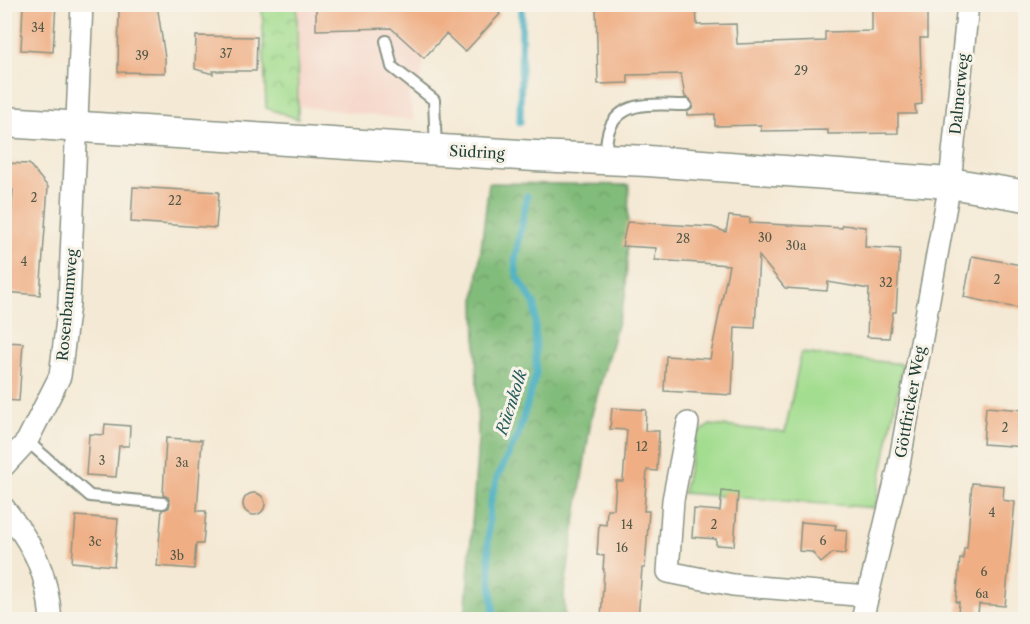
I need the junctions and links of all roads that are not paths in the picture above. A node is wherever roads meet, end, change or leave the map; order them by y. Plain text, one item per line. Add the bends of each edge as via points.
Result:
1 (82, 4) edge
2 (968, 4) edge
3 (386, 41) dead end
4 (686, 105) dead end
5 (4, 122) edge
6 (78, 127) junction
7 (436, 150) junction
8 (605, 159) junction
9 (950, 183) junction
10 (1026, 196) edge
11 (688, 423) dead end
12 (27, 441) junction
13 (4, 466) edge
14 (163, 504) dead end
15 (4, 508) edge
16 (868, 596) junction
17 (51, 620) edge
18 (862, 620) edge

1 - 6 street, Rosenbaumweg
2 - 9 street, Dalmerweg
3 - 7 lane via 392,67 434,100
4 - 8 lane via 633,106 616,117 608,131
5 - 6 street, Südring
6 - 7 street, Südring
6 - 12 street, Rosenbaumweg via 69,304 60,376
7 - 8 street, Südring
8 - 9 street, Südring
9 - 10 street, Südring
9 - 16 street, Göttfricker Weg via 898,470
11 - 16 street via 673,500 668,572 733,585
12 - 13 street, Rosenbaumweg
12 - 14 lane via 90,496
15 - 17 street via 21,529 43,570
16 - 18 street, Göttfricker Weg

